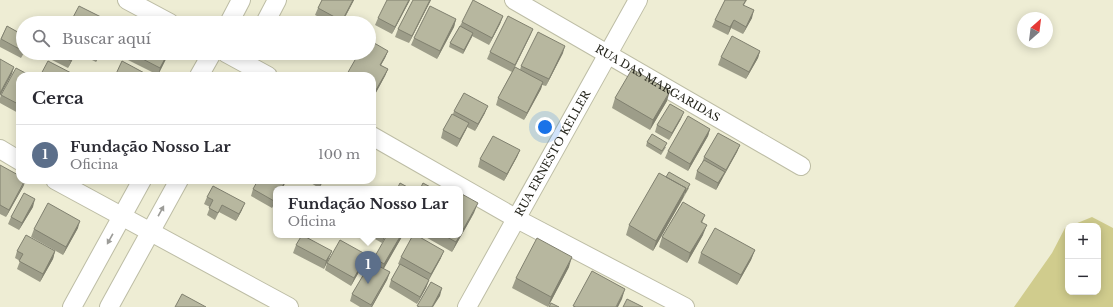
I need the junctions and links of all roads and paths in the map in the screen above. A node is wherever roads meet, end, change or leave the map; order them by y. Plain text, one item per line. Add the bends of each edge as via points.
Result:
1 (127, 0) edge
2 (241, 0) edge
3 (277, 0) edge
4 (514, 0) edge
5 (638, 0) edge
6 (157, 16) edge
7 (233, 16) edge
8 (269, 16) edge
9 (608, 54) junction
10 (208, 60) edge
11 (243, 64) edge
12 (201, 72) edge
13 (260, 72) edge
14 (376, 138) edge
15 (0, 150) edge
16 (16, 159) edge
17 (801, 166) dead end
18 (62, 184) edge
19 (140, 184) edge
20 (177, 184) edge
21 (459, 186) edge
22 (463, 188) edge
23 (122, 217) junction
24 (517, 219) junction
25 (150, 232) junction
26 (72, 307) edge
27 (109, 307) edge
28 (289, 307) edge
29 (467, 307) edge
30 (685, 307) edge

1 - 6 street
2 - 7 street
3 - 8 street
4 - 9 street, RUA DAS MARGARIDAS
5 - 9 street, RUA ERNESTO KELLER
9 - 17 street, RUA DAS MARGARIDAS
9 - 24 street, RUA ERNESTO KELLER
10 - 12 street
11 - 13 street
14 - 21 street
15 - 16 street
18 - 23 street
19 - 23 street
25 -> 20 street
22 - 24 street
23 - 25 street
23 -> 26 street
24 - 29 street, RUA ERNESTO KELLER
24 - 30 street
25 - 27 street
25 - 28 street

